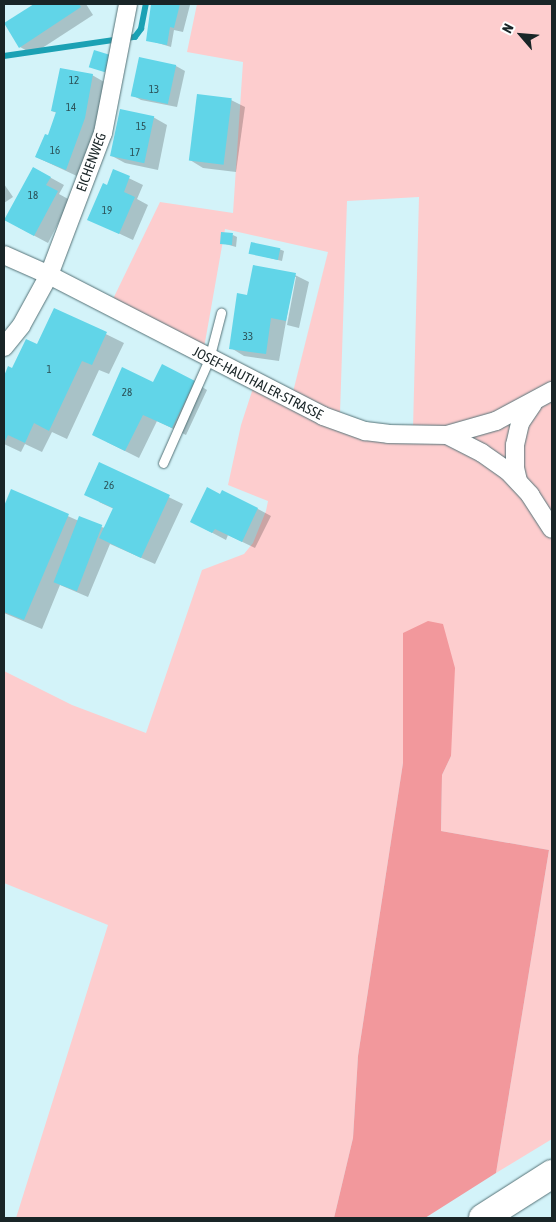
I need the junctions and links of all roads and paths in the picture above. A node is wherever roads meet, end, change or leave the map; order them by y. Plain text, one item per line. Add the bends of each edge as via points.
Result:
1 (128, 4) edge
2 (4, 255) edge
3 (49, 275) junction
4 (221, 313) dead end
5 (4, 347) edge
6 (209, 359) junction
7 (552, 391) edge
8 (536, 401) junction
9 (447, 435) junction
10 (163, 463) dead end
11 (518, 481) junction
12 (552, 529) edge
13 (552, 1174) edge
14 (483, 1218) edge

1 - 3 street, EICHENWEG via 102,133
2 - 3 street, JOSEF-HAUTHALER-STRASSE
3 - 5 street, EICHENWEG via 21,326
3 - 6 street, JOSEF-HAUTHALER-STRASSE
4 - 6 lane
6 - 9 street, JOSEF-HAUTHALER-STRASSE via 346,425 388,434
6 - 10 lane
7 - 8 street
8 - 9 street via 496,421
8 - 11 street via 520,423 515,445
9 - 11 street, JOSEF-HAUTHALER-STRASSE via 482,453
11 - 12 street, JOSEF-HAUTHALER-STRASSE
13 - 14 highway

